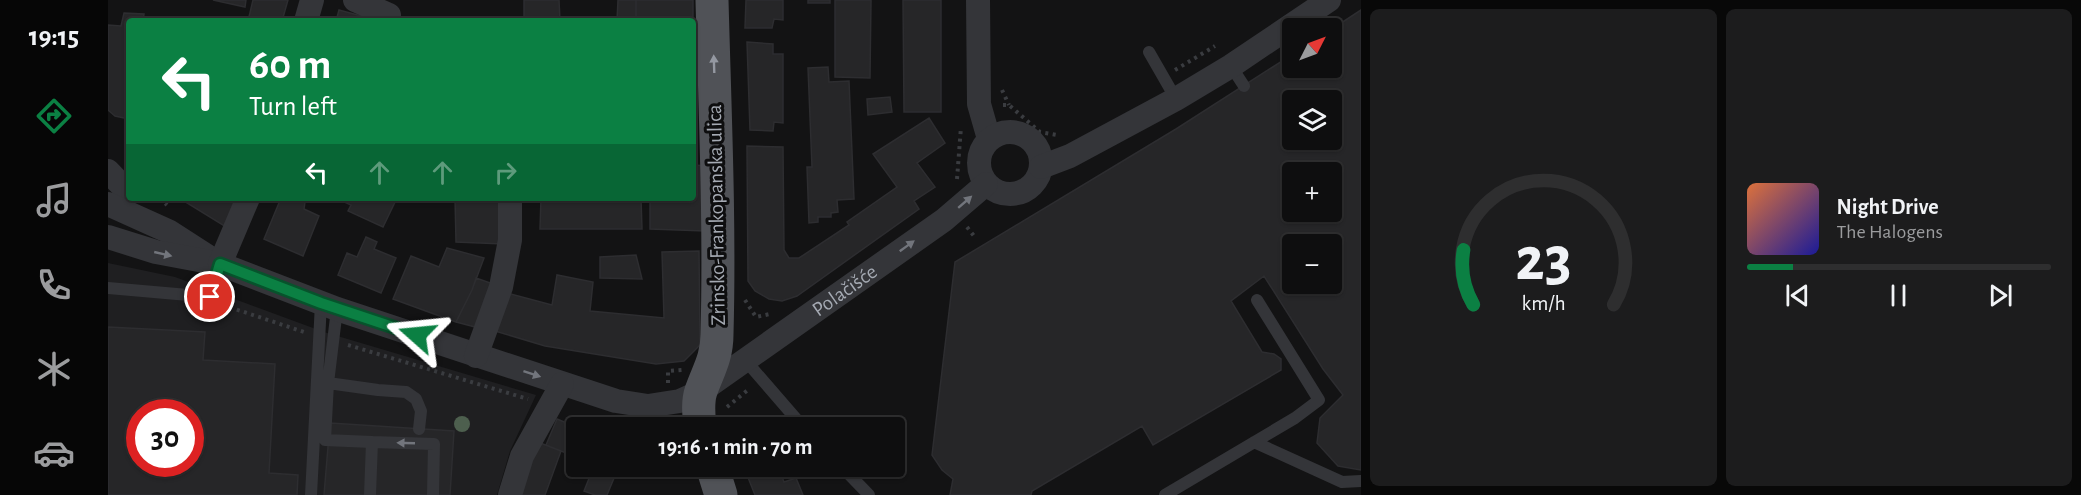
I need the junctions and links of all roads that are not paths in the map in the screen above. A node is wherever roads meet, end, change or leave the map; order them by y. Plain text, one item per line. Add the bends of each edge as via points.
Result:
1 (312, 0) edge
2 (355, 0) edge
3 (712, 0) edge
4 (978, 0) edge
5 (1318, 3) edge
6 (389, 15) dead end
7 (307, 18) edge
8 (1149, 52) dead end
9 (1231, 66) junction
10 (1244, 86) dead end
11 (1176, 99) junction
12 (989, 139) junction
13 (1041, 167) junction
14 (108, 171) edge
15 (986, 184) junction
16 (126, 190) edge
17 (137, 201) edge
18 (247, 201) edge
19 (510, 201) edge
20 (108, 204) edge
21 (170, 232) junction
22 (108, 237) edge
23 (136, 247) junction
24 (108, 252) edge
25 (220, 264) junction
26 (108, 288) edge
27 (1257, 300) dead end
28 (329, 306) junction
29 (476, 356) junction
30 (746, 361) junction
31 (328, 383) junction
32 (562, 384) junction
33 (700, 392) junction
34 (699, 417) edge
35 (794, 417) edge
36 (419, 429) dead end
37 (372, 442) junction
38 (1254, 442) junction
39 (715, 477) edge
40 (852, 477) edge
41 (1361, 481) edge
42 (311, 495) edge
43 (370, 495) edge
44 (433, 495) edge
45 (510, 495) edge
46 (721, 495) edge
47 (869, 495) edge
48 (1165, 495) edge

1 - 7 street
2 - 6 street
33 -> 3 main road, Zrinsko-Frankopanska ulica via 717,344 718,194
4 - 12 street via 979,104
5 - 9 street
8 - 11 lane
9 - 10 lane
9 - 11 street
11 - 13 street via 1070,156
12 - 13 street via 1009,132 1020,133 1036,146
12 - 15 street via 978,166
13 - 15 street via 1033,186 1024,192 1004,194
14 - 16 street
30 -> 15 street, Polačišće via 944,220
17 - 21 street
18 - 25 street
19 - 29 street via 510,240 501,287
20 - 21 street
21 - 25 street
22 - 23 street
23 - 24 street
23 -> 25 street
25 - 26 lane via 210,297
25 - 28 street, Polačišće
27 - 38 lane via 1319,400
28 - 29 street, Polačišće
28 - 31 lane via 333,339
28 - 42 lane via 319,336
29 -> 32 street, Polačišće
30 - 33 street, Polačišće
30 - 35 lane
31 - 36 lane via 406,392 416,399 421,411
31 - 37 lane via 324,440
32 - 33 street, Polačišće via 616,401 648,406 680,401
32 - 45 street via 522,456
33 - 34 main road, Zrinsko-Frankopanska ulica
37 - 43 lane
44 -> 37 lane via 434,444
38 - 41 lane via 1342,482
38 - 48 lane
39 - 46 main road
40 - 47 lane

